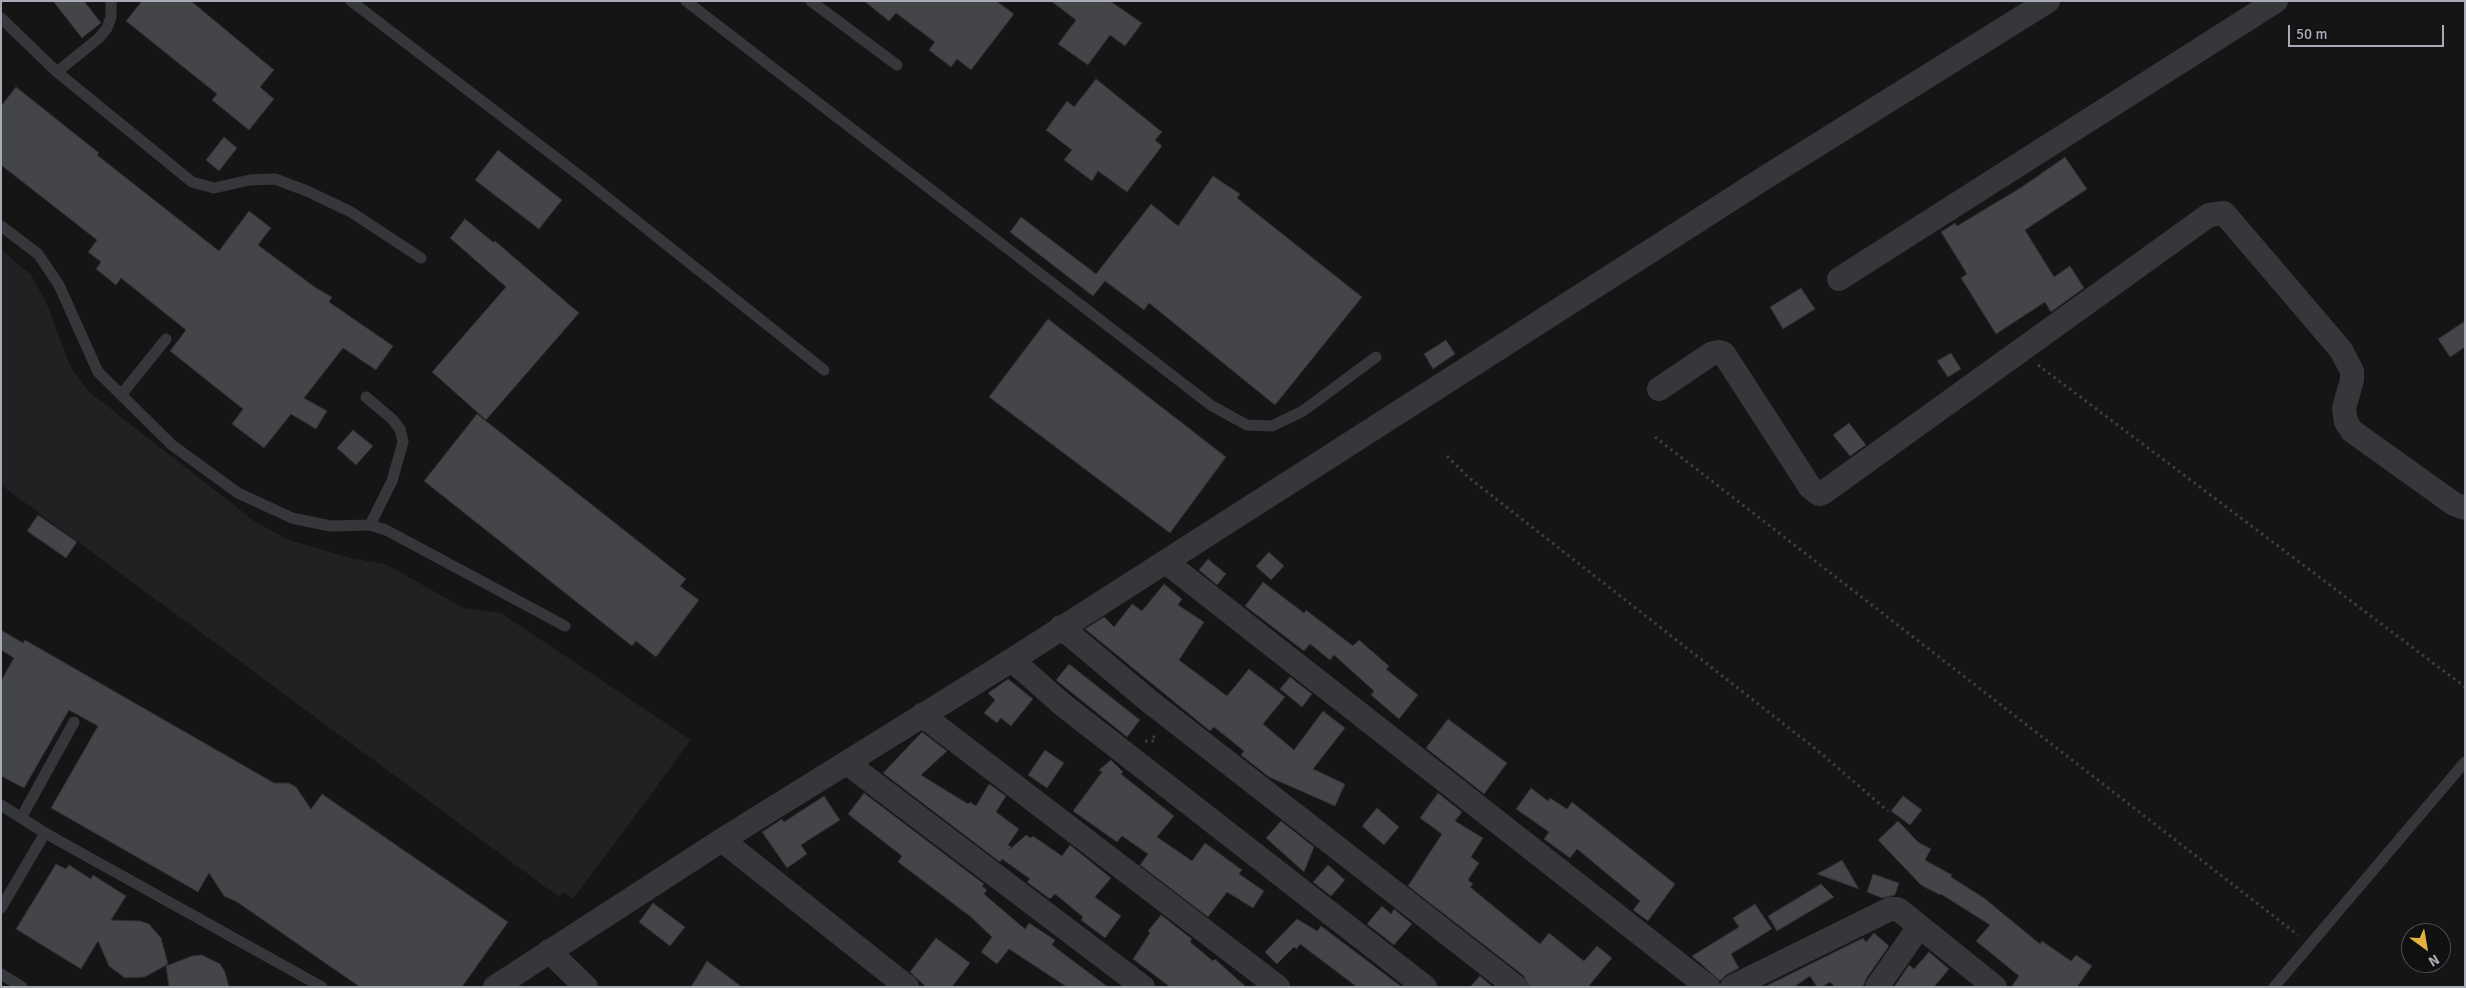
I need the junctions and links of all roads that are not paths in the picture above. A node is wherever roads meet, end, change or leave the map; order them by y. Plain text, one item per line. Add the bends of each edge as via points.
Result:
1 (111, 1) edge
2 (351, 1) edge
3 (686, 1) edge
4 (811, 1) edge
5 (2048, 1) edge
6 (2276, 1) edge
7 (1, 18) edge
8 (897, 65) dead end
9 (58, 72) junction
10 (1, 226) edge
11 (421, 258) dead end
12 (1839, 279) dead end
13 (166, 339) dead end
14 (1376, 357) dead end
15 (824, 370) dead end
16 (1659, 389) dead end
17 (121, 395) junction
18 (366, 397) dead end
19 (2465, 508) edge
20 (370, 525) junction
21 (1166, 562) junction
22 (566, 626) dead end
23 (1061, 627) junction
24 (1012, 660) junction
25 (922, 715) junction
26 (74, 722) dead end
27 (2465, 762) edge
28 (847, 763) junction
29 (1, 805) edge
30 (21, 818) junction
31 (45, 833) junction
32 (722, 840) junction
33 (1, 908) edge
34 (1919, 927) junction
35 (549, 951) junction
36 (1, 974) edge
37 (1700, 984) edge
38 (22, 987) edge
39 (322, 987) edge
40 (495, 987) edge
41 (586, 987) edge
42 (907, 987) edge
43 (1143, 987) edge
44 (1278, 987) edge
45 (1425, 987) edge
46 (1516, 987) edge
47 (1732, 987) edge
48 (1877, 987) edge
49 (1995, 987) edge
50 (2274, 987) edge

1 - 9 lane via 111,17 100,38
2 - 15 lane via 584,179
3 - 14 lane via 1212,406 1247,425 1272,426 1303,411
4 - 8 lane
5 - 21 street via 1766,177
6 - 12 street
7 - 9 lane
9 - 11 lane via 192,182 214,188 250,180 276,180 307,190 351,212
10 - 17 lane via 38,254 59,285 98,372
13 - 17 lane
16 - 19 street via 1711,354 1724,354 1810,487 1819,494 2209,215 2224,213 2341,350 2352,371 2344,408 2346,422 2352,430 2454,504
17 - 20 lane via 172,445 238,493 292,518 330,526
18 - 20 lane via 392,419 400,429 403,442 392,482
20 - 22 lane via 398,535
21 - 23 street
21 - 37 street
23 - 24 street
23 - 46 street via 1149,701
24 - 25 street
24 - 45 street via 1062,704
25 - 28 street
25 - 44 street
26 - 30 lane
27 - 50 lane
28 - 32 street
28 - 43 street
29 - 30 lane
30 - 31 lane
31 - 33 lane
31 - 39 lane
32 - 35 street
32 - 42 street
34 - 47 street via 1898,909 1890,909
34 - 48 street
34 - 49 street
35 - 40 street
35 - 41 street
36 - 38 lane

